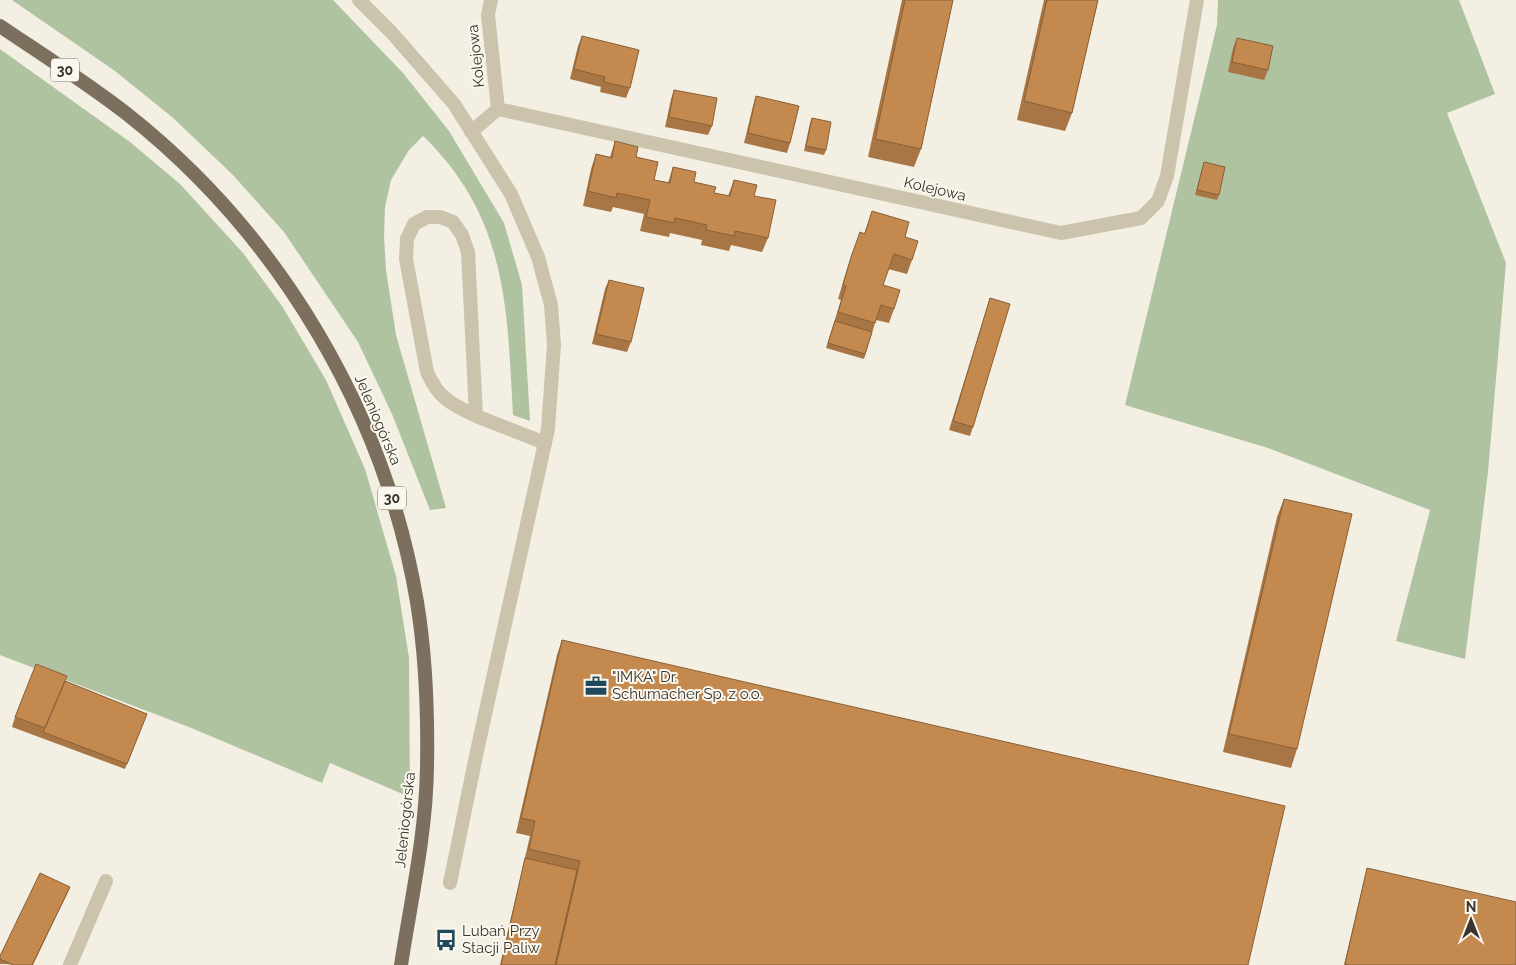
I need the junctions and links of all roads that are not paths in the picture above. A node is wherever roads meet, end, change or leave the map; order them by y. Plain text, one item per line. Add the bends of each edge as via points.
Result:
1 (359, 0) edge
2 (491, 0) edge
3 (1197, 0) edge
4 (0, 26) edge
5 (498, 109) junction
6 (472, 132) junction
7 (476, 416) junction
8 (545, 443) junction
9 (106, 881) dead end
10 (450, 883) dead end
11 (70, 965) edge
12 (401, 965) edge

1 - 6 street via 454,104
2 - 5 street, Kolejowa via 488,15
3 - 5 street, Kolejowa via 1167,176 1158,201 1141,218 1061,234
4 - 12 main road, Jeleniogórska / 30 via 128,115 226,208 274,265 309,317 360,415 401,527 417,603 426,690 427,770
5 - 6 street
6 - 8 street via 511,194 538,257 551,305 554,345
7 - 7 street via 468,252 453,222 440,216 427,217 414,224 407,239 406,260 427,372 441,397
7 - 8 street
8 - 10 street
9 - 11 street

